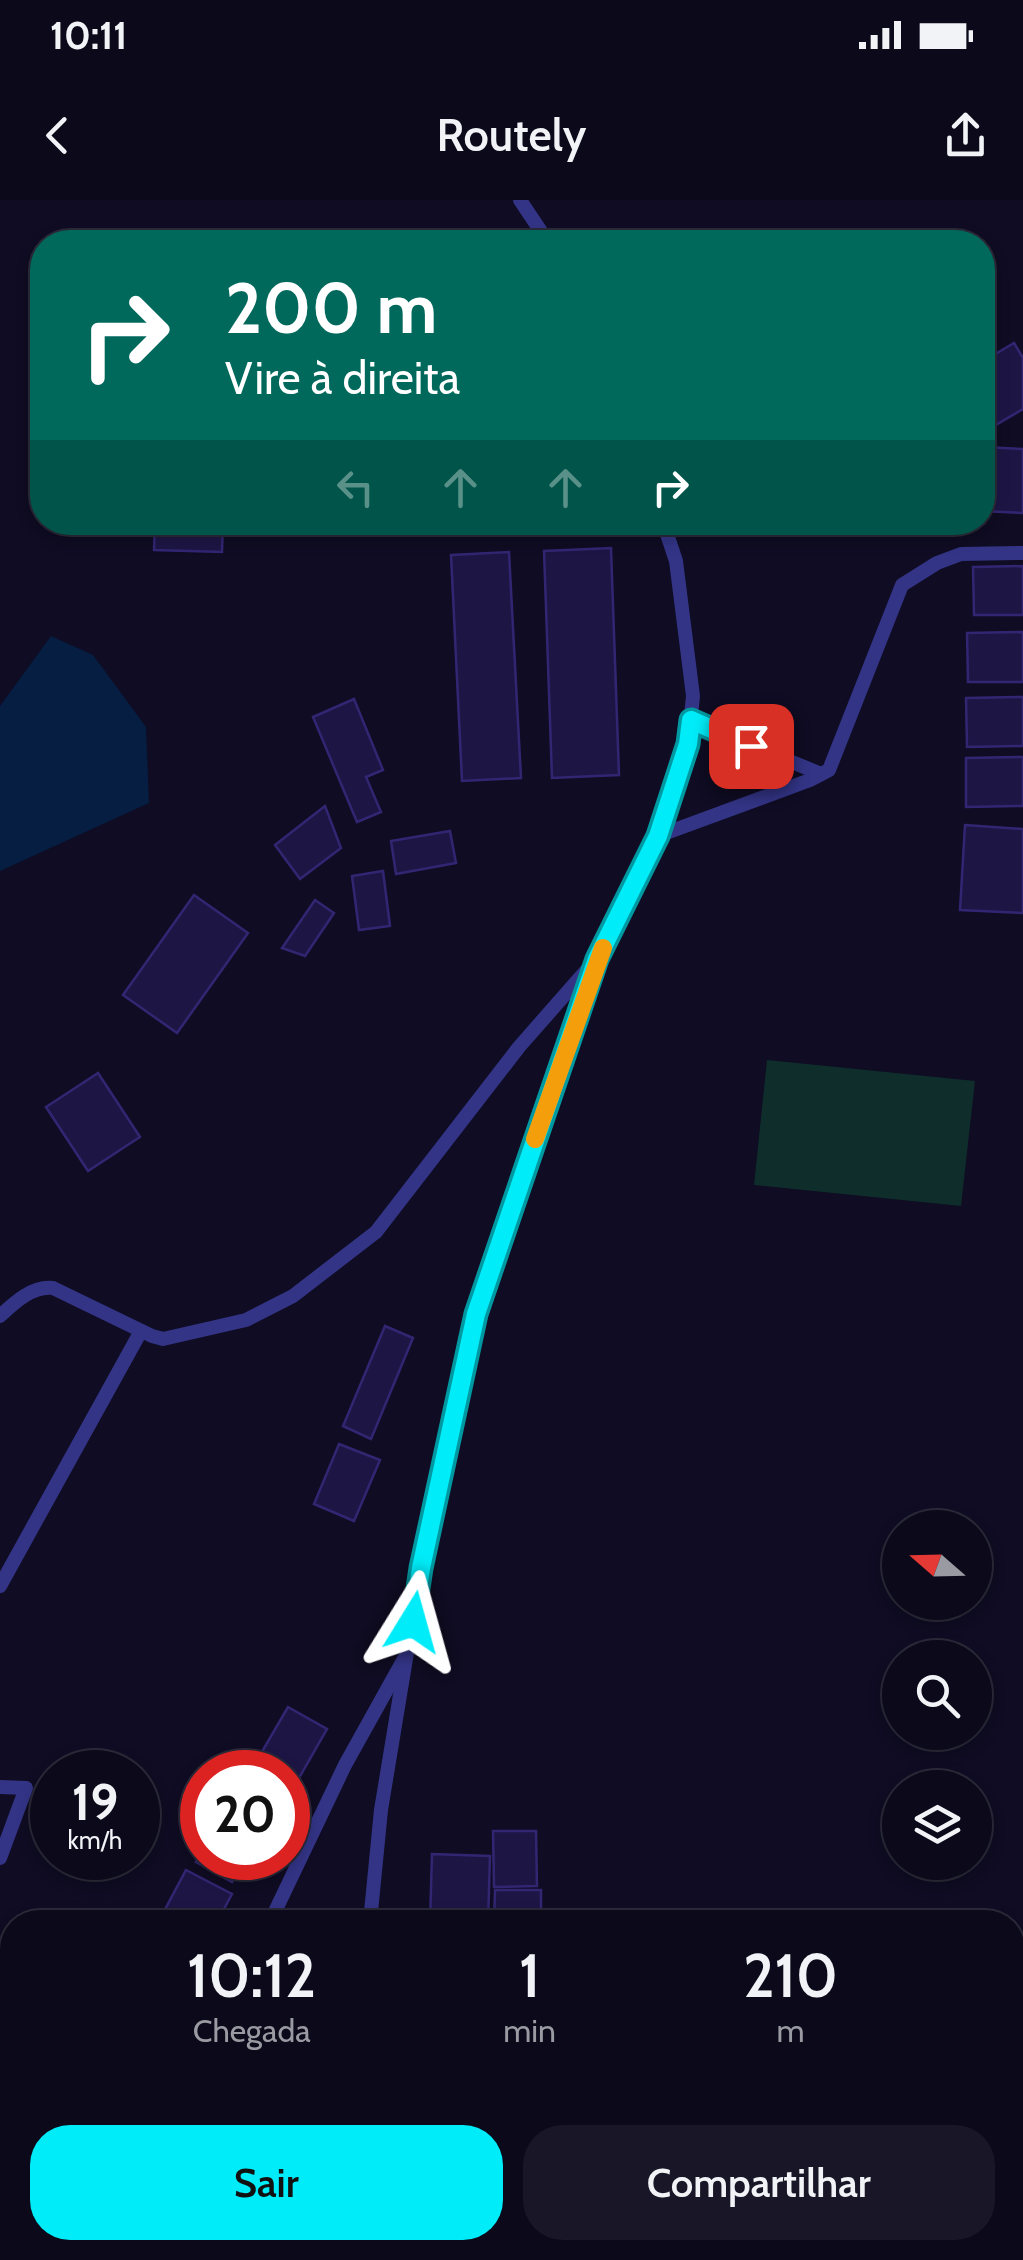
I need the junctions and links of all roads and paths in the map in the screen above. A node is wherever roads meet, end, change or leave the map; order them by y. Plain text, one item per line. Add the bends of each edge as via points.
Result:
1 (520, 200) edge
2 (540, 230) edge
3 (667, 535) edge
4 (1023, 553) edge
5 (691, 720) junction
6 (822, 774) junction
7 (658, 836) junction
8 (597, 959) junction
9 (0, 1316) edge
10 (142, 1331) junction
11 (0, 1586) edge
12 (409, 1650) junction
13 (0, 1787) edge
14 (0, 1858) edge
15 (276, 1910) edge
16 (371, 1910) edge

1 - 2 lane
3 - 5 lane via 676,561
4 - 6 lane via 961,554 902,585 833,762
5 - 6 lane
5 - 7 lane
6 - 7 lane
7 - 8 lane
8 - 10 lane via 519,1046 376,1232 293,1296 246,1320 163,1339
8 - 12 lane via 476,1314
9 - 10 lane via 31,1292 54,1288
10 - 11 lane
12 - 15 lane
12 - 16 lane
13 - 14 lane via 26,1788

